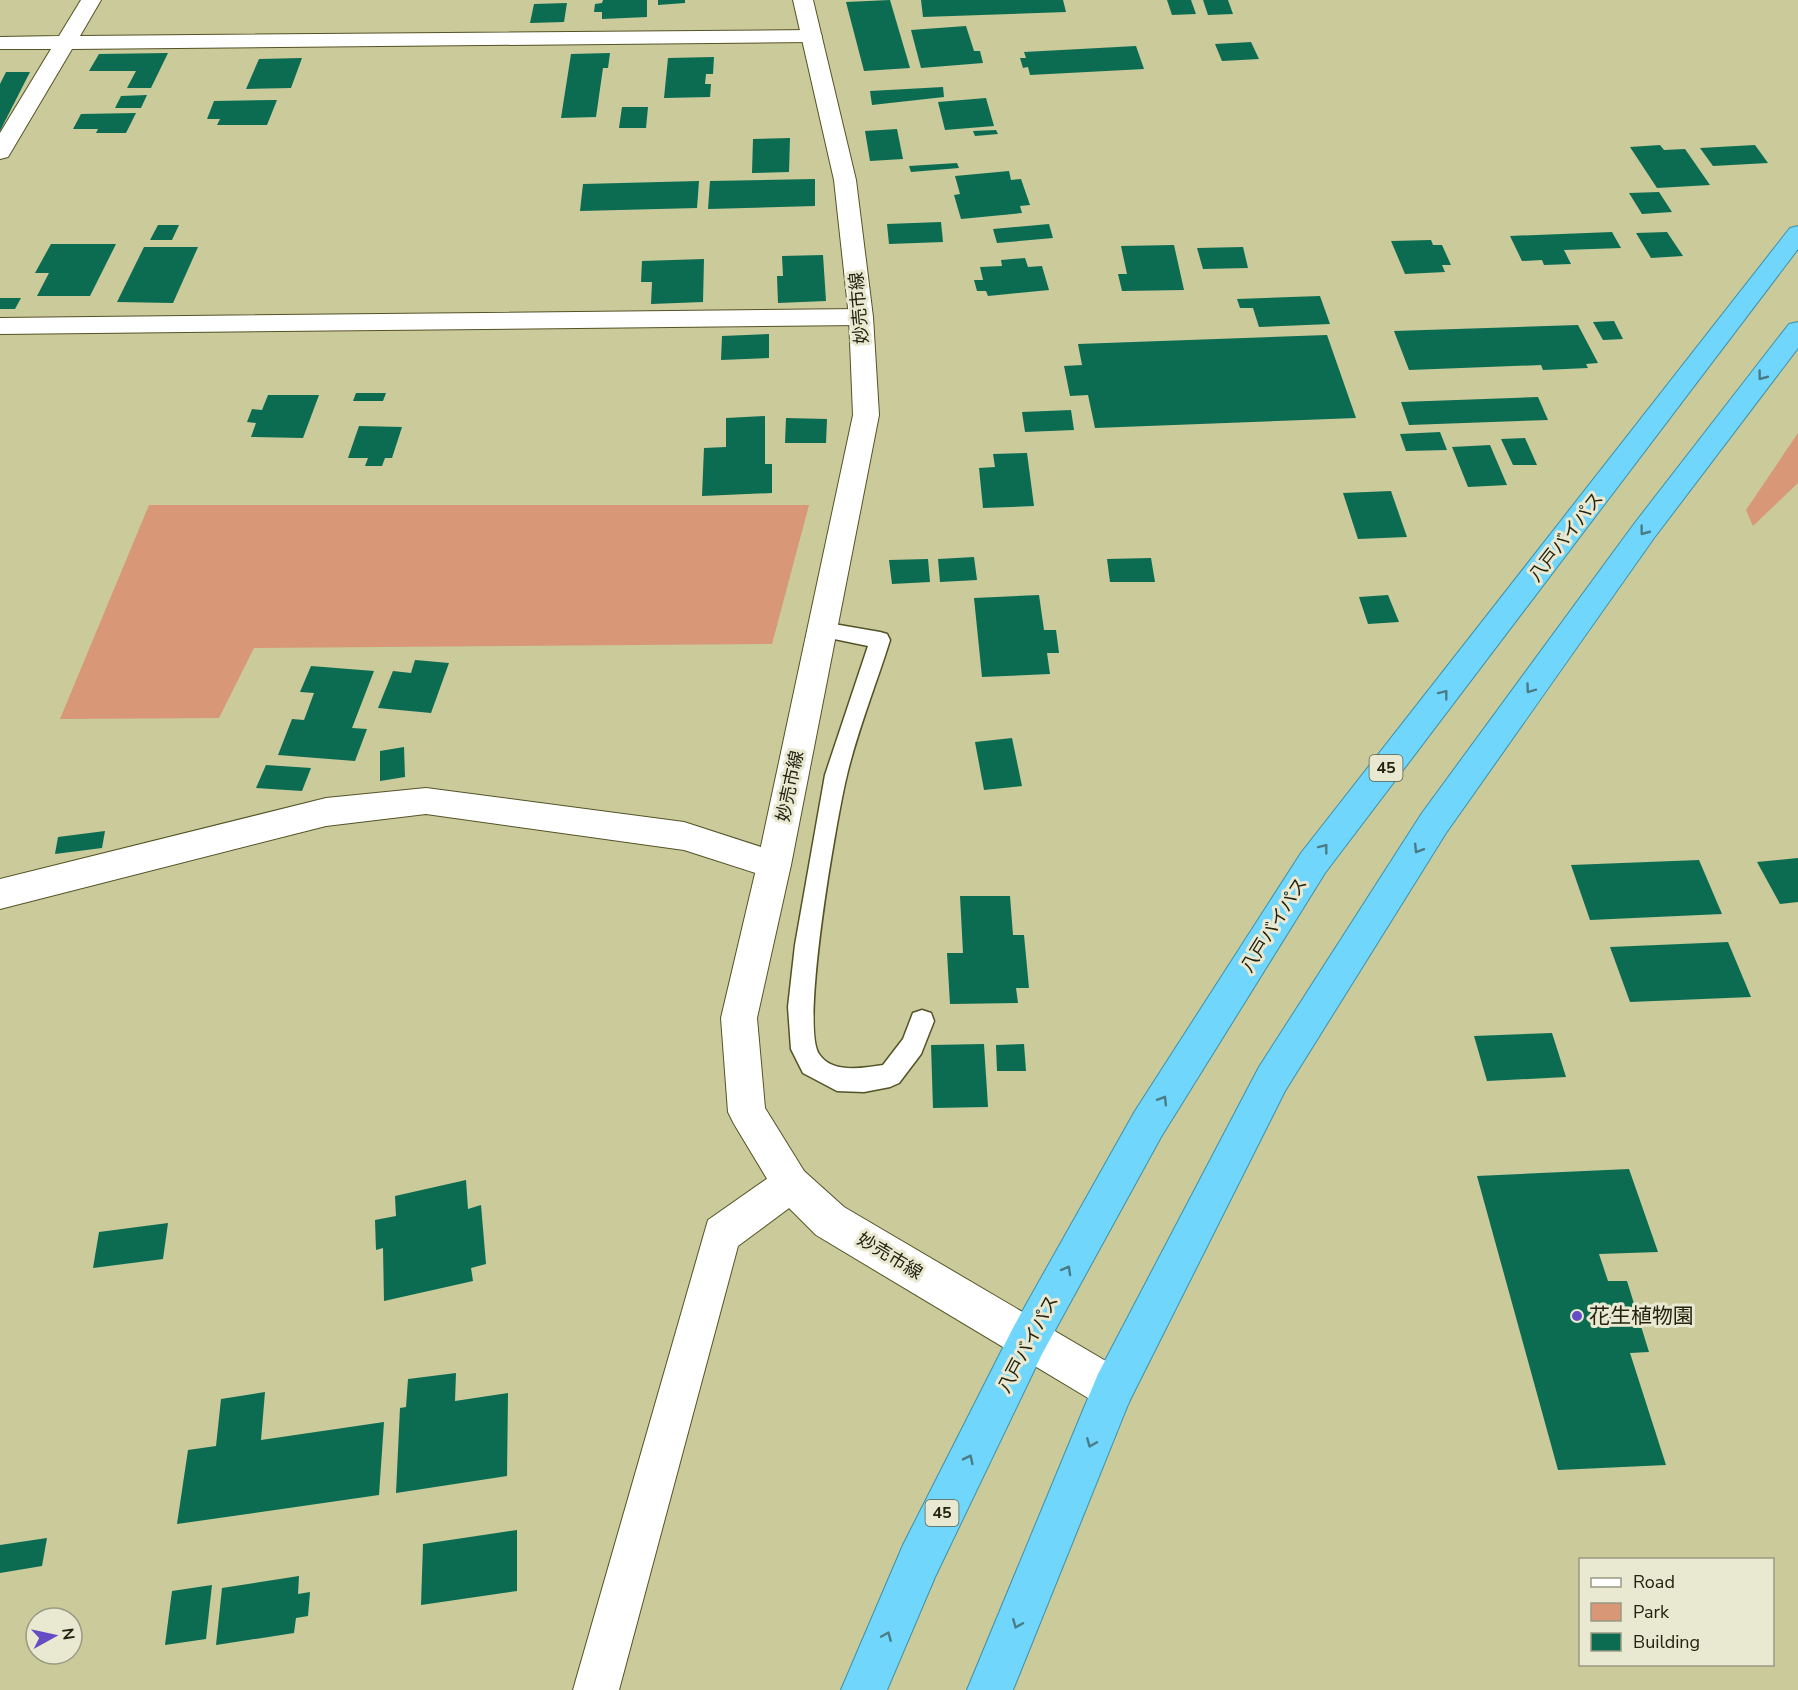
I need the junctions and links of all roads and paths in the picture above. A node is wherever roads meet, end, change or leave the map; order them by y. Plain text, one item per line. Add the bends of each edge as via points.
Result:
1 (91, 0) edge
2 (803, 0) edge
3 (812, 36) junction
4 (66, 42) junction
5 (0, 43) edge
6 (0, 152) edge
7 (1798, 233) edge
8 (861, 317) junction
9 (0, 326) edge
10 (1798, 330) edge
11 (822, 630) junction
12 (774, 865) junction
13 (0, 894) edge
14 (922, 1022) dead end
15 (791, 1184) junction
16 (1028, 1340) junction
17 (1113, 1389) junction
18 (596, 1690) edge
19 (864, 1690) edge
20 (990, 1690) edge

1 - 4 street
2 - 3 street, 妙売市線
3 - 4 street
3 - 8 street, 妙売市線 via 845,180
4 - 5 street
4 - 6 street
16 -> 7 highway, 八戸バイパス / 45 via 1148,1124 1313,863
8 - 9 street
8 - 11 street, 妙売市線 via 866,416
10 -> 17 highway via 1644,531 1434,823 1272,1078
11 - 12 street, 妙売市線
11 - 14 lane via 880,640 836,775 807,945 800,1007 803,1049 812,1065 837,1079 864,1080 890,1075 912,1046
12 - 13 street via 684,836 426,801 326,812
12 - 15 street, 妙売市線 via 739,1018 747,1112
15 - 16 street, 妙売市線 via 830,1221
15 - 18 street via 722,1234
16 - 17 street, 妙売市線
19 -> 16 highway, 八戸バイパス / 45 via 919,1561
17 -> 20 highway

